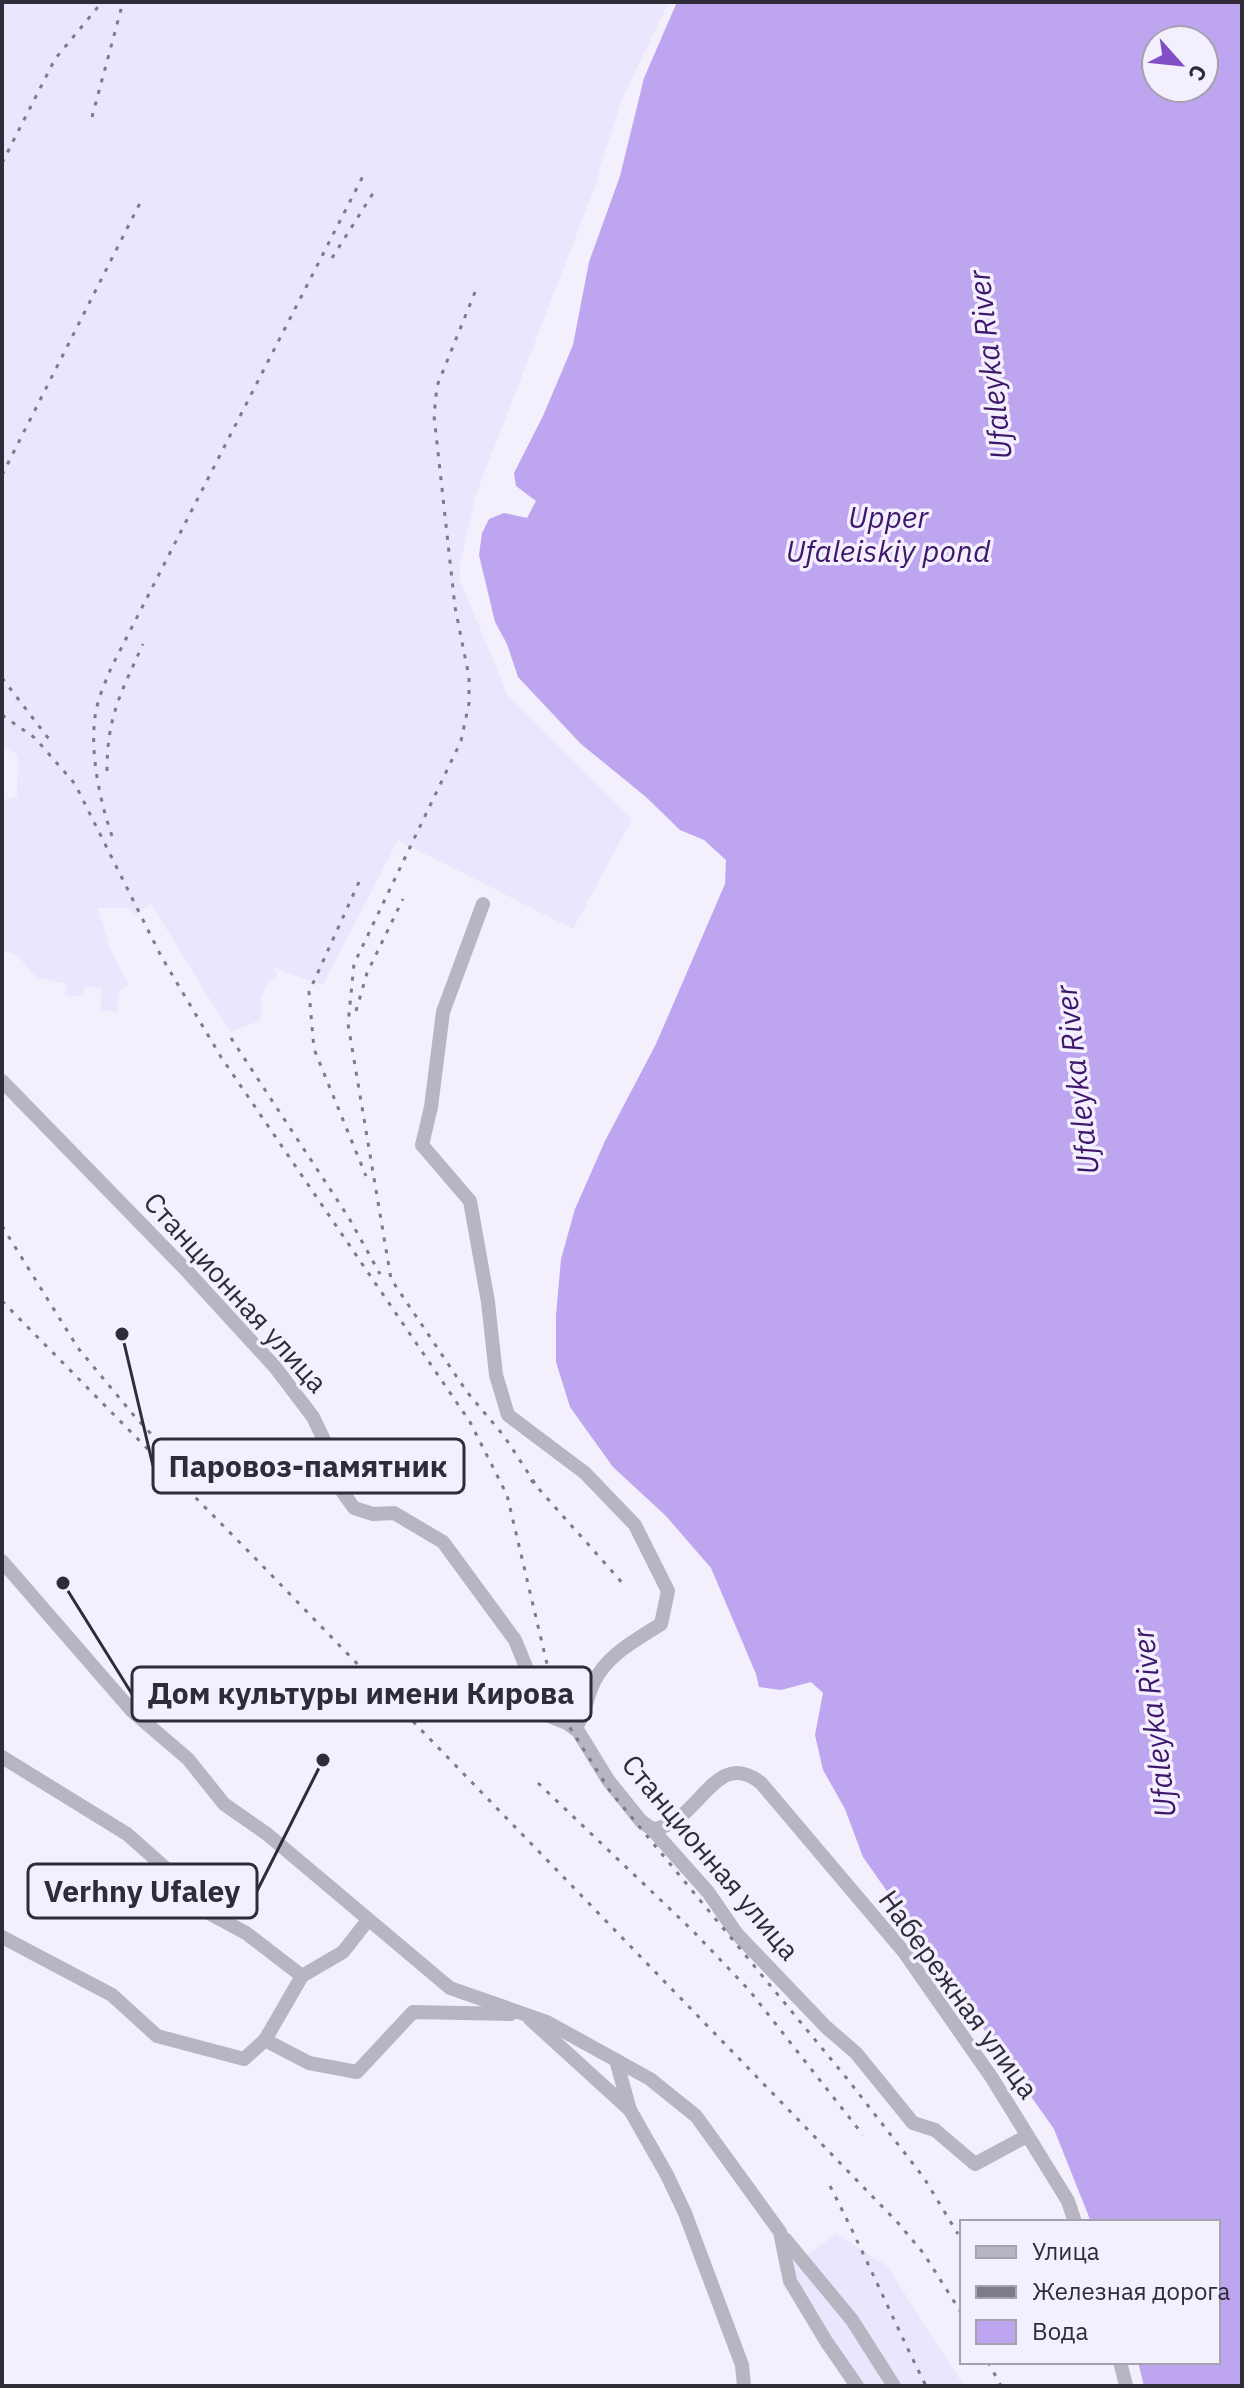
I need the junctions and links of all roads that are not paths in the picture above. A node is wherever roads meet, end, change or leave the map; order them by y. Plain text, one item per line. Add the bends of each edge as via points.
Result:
1 (483, 904) dead end
2 (2, 1081) edge
3 (2, 1561) edge
4 (575, 1728) junction
5 (2, 1757) edge
6 (652, 1829) junction
7 (368, 1920) junction
8 (2, 1937) edge
9 (302, 1976) junction
10 (524, 2014) junction
11 (265, 2040) junction
12 (616, 2060) junction
13 (630, 2110) junction
14 (1027, 2136) junction
15 (1074, 2220) edge
16 (780, 2232) junction
17 (1121, 2364) edge
18 (1126, 2385) edge
19 (744, 2386) edge
20 (857, 2386) edge
21 (894, 2386) edge

1 - 4 street via 443,1012 422,1145 470,1201 496,1375 508,1415 585,1473 635,1525 668,1591 661,1624 616,1653 594,1681
2 - 4 street, Станционная улица via 275,1367 313,1417 332,1477 354,1508 394,1513 443,1542 515,1640 536,1706
3 - 7 street via 132,1711 188,1759 224,1804
4 - 6 street, Станционная улица via 608,1780
5 - 9 street via 127,1834 180,1881 194,1905 246,1933
6 - 14 street, Станционная улица via 737,1934 856,2053 913,2123 935,2130 975,2164
6 - 14 street, Набережная улица via 679,1819 726,1774 749,1774 761,1783 904,1952
7 - 9 street via 343,1952
7 - 10 street via 450,1988
8 - 11 street via 112,1995 157,2036 244,2059
9 - 11 street
10 - 11 street via 413,2012 357,2072 309,2063
10 - 12 street
10 - 13 street
12 - 13 street
12 - 16 street via 696,2116
13 - 19 street via 685,2213 742,2365
14 - 15 street, Набережная улица
16 - 20 street via 790,2281
16 - 21 street via 852,2320
17 - 18 street

